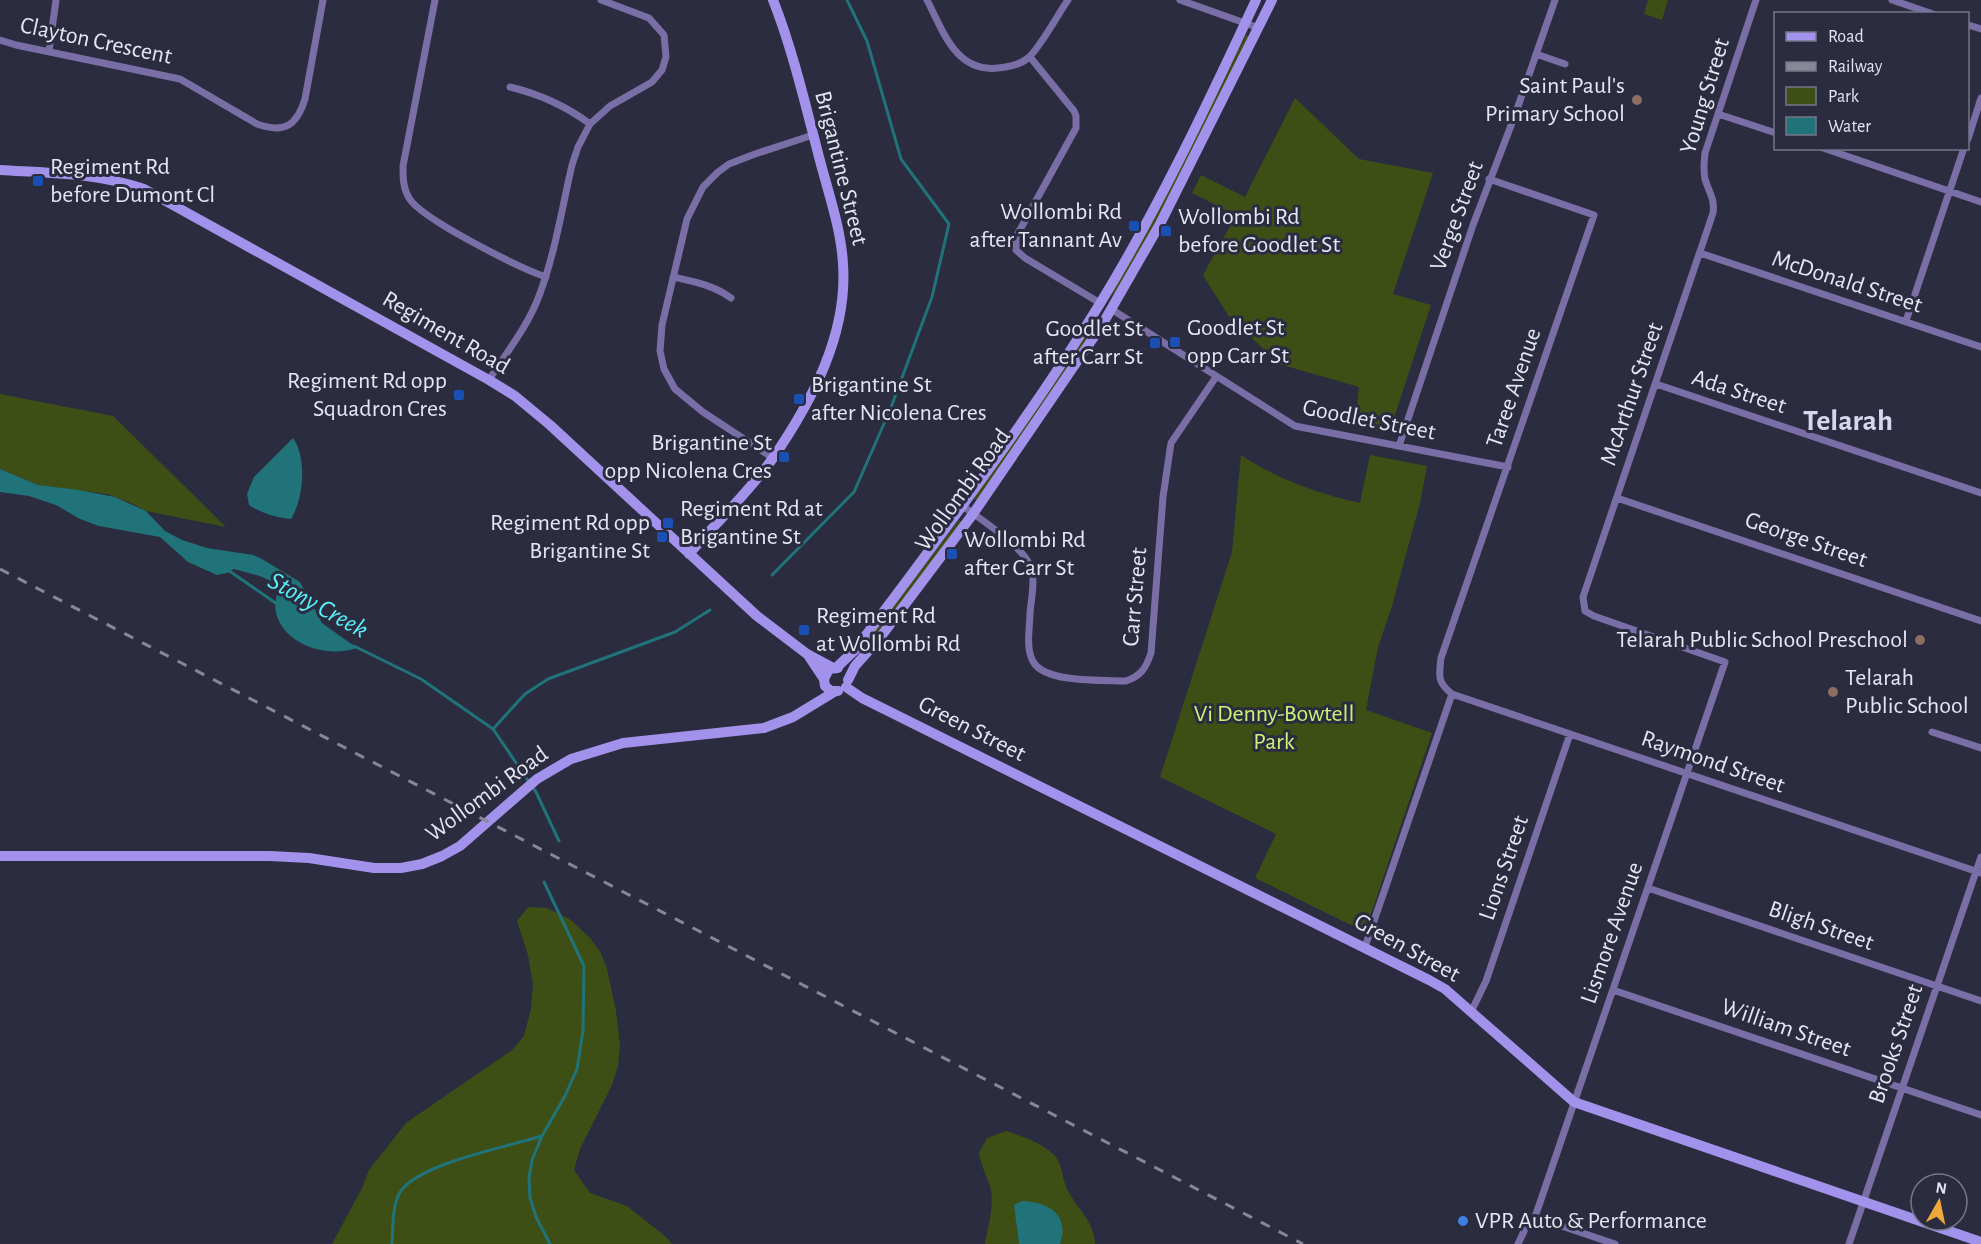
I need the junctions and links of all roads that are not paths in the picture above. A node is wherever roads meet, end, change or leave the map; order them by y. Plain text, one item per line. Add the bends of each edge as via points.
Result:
1 (56, 0) edge
2 (323, 0) edge
3 (435, 0) edge
4 (601, 0) edge
5 (773, 0) edge
6 (927, 0) edge
7 (1068, 0) edge
8 (1180, 0) edge
9 (1256, 0) edge
10 (1272, 0) edge
11 (1555, 0) edge
12 (1756, 0) edge
13 (1892, 0) edge
14 (1927, 12) edge
15 (1246, 22) junction
16 (1259, 28) junction
17 (0, 39) edge
18 (49, 51) junction
19 (1536, 54) junction
20 (1030, 57) junction
21 (1565, 64) dead end
22 (510, 87) dead end
23 (1981, 98) edge
24 (1718, 114) junction
25 (590, 124) junction
26 (1774, 132) edge
27 (813, 135) junction
28 (1969, 136) edge
29 (1829, 150) edge
30 (1963, 150) edge
31 (0, 170) edge
32 (1489, 179) junction
33 (1950, 191) junction
34 (1715, 202) joint
35 (1981, 202) edge
36 (1700, 253) junction
37 (546, 277) junction
38 (673, 277) junction
39 (731, 298) dead end
40 (1100, 303) junction
41 (1111, 309) junction
42 (1906, 321) junction
43 (1981, 347) edge
44 (1216, 377) junction
45 (489, 380) junction
46 (1656, 384) junction
47 (1399, 446) junction
48 (773, 458) junction
49 (1508, 467) junction
50 (1981, 493) edge
51 (1617, 498) junction
52 (963, 506) junction
53 (974, 514) junction
54 (689, 554) junction
55 (1981, 621) edge
56 (807, 654) junction
57 (1725, 662) joint
58 (835, 668) junction
59 (824, 680) junction
60 (847, 683) junction
61 (834, 692) junction
62 (1452, 694) junction
63 (812, 706) junction
64 (1932, 732) dead end
65 (1570, 734) junction
66 (1981, 748) edge
67 (1687, 773) junction
68 (0, 856) edge
69 (1981, 857) edge
70 (1978, 872) edge
71 (1648, 888) junction
72 (1365, 947) junction
73 (1937, 986) junction
74 (1613, 990) junction
75 (1981, 1001) edge
76 (1471, 1012) junction
77 (1902, 1088) junction
78 (1574, 1102) junction
79 (1981, 1115) edge
80 (1863, 1202) junction
81 (1535, 1217) junction
82 (1981, 1242) edge
83 (1518, 1244) edge
84 (1615, 1244) edge
85 (1849, 1244) edge

1 - 18 street
2 - 18 street, Clayton Crescent via 301,114 283,128 258,124 180,79
3 - 37 street via 403,166 409,200 424,214 504,260
4 - 25 street via 649,18 663,35 666,57 652,82 610,106
5 - 27 street, Brigantine Street
6 - 20 street via 951,46 967,62 992,69
7 - 20 street
8 - 15 street
9 - 15 street, Wollombi Road
10 - 16 street, Wollombi Road
11 - 19 street, Verge Street
12 - 24 street, Young Street
13 - 14 street
15 - 16 street
15 - 40 street, Wollombi Road via 1148,218
16 - 41 street, Wollombi Road via 1160,224
17 - 18 street, Clayton Crescent
19 - 21 street
19 - 32 street, Verge Street
20 - 40 street via 1074,111 1077,121 1016,237 1016,250
22 - 25 street via 552,101
23 - 28 street
24 - 26 street
24 - 34 street, Young Street via 1703,170
25 - 37 street via 572,165
27 - 38 street via 755,154 718,172 703,187 687,219
27 - 48 street, Brigantine Street via 839,235 843,299 836,338 822,372
29 - 33 street
30 - 33 street
31 - 45 street, Regiment Road via 72,174 144,189
32 - 47 street, Verge Street
32 - 49 street, Taree Avenue via 1594,215
33 - 35 street
33 - 42 street
34 - 36 street, McArthur Street
36 - 42 street, McDonald Street
36 - 46 street, McArthur Street
37 - 45 street via 521,331
38 - 39 street via 709,285
38 - 48 street via 660,351 675,389
40 - 41 street
40 - 52 street, Wollombi Road
41 - 44 street, Goodlet Street
41 - 53 street, Wollombi Road
42 - 43 street, McDonald Street
44 - 47 street, Goodlet Street via 1295,426
44 - 53 street, Carr Street via 1171,443 1162,497 1151,653 1135,678 1126,681 1054,676 1034,663 1029,641 1032,571 1022,552
45 - 54 street, Regiment Road via 550,425
46 - 50 street, Ada Street
46 - 51 street, McArthur Street
47 - 49 street, Goodlet Street
48 - 54 street, Brigantine Street
49 - 62 street, Taree Avenue via 1441,658 1439,677
51 - 55 street, George Street
51 - 57 street, McArthur Street via 1583,597 1585,610
52 - 53 street, Carr Street
52 - 58 street, Wollombi Road via 855,650
53 - 60 street, Wollombi Road via 855,666
54 - 56 street, Regiment Road via 757,616
56 - 58 street, Regiment Road
56 - 59 street, Regiment Road
57 - 67 street, Lismore Avenue
58 - 59 street via 826,672
58 - 60 street via 844,671
59 - 61 street
59 - 63 street
60 - 61 street
60 - 72 street, Green Street via 862,698
61 - 63 street, Wollombi Road
62 - 65 street, Raymond Street
62 - 72 street
63 - 68 street, Wollombi Road via 764,728 623,743 572,759 537,779 451,851 401,868 270,856
64 - 66 street
65 - 67 street, Raymond Street
65 - 76 street, Lions Street via 1486,981
67 - 70 street, Raymond Street
67 - 71 street, Lismore Avenue
69 - 70 street, Brooks Street
70 - 73 street, Brooks Street
71 - 73 street, Bligh Street
71 - 74 street, Lismore Avenue
72 - 76 street, Green Street via 1445,989
73 - 75 street, Bligh Street
73 - 77 street, Brooks Street
74 - 77 street, William Street
74 - 78 street, Lismore Avenue
76 - 78 street, Green Street
77 - 79 street, William Street
77 - 80 street, Brooks Street
78 - 80 street, Green Street
78 - 81 street, Lismore Avenue
80 - 82 street, Green Street
80 - 85 street, Brooks Street
81 - 83 street, Lismore Avenue
81 - 84 street

